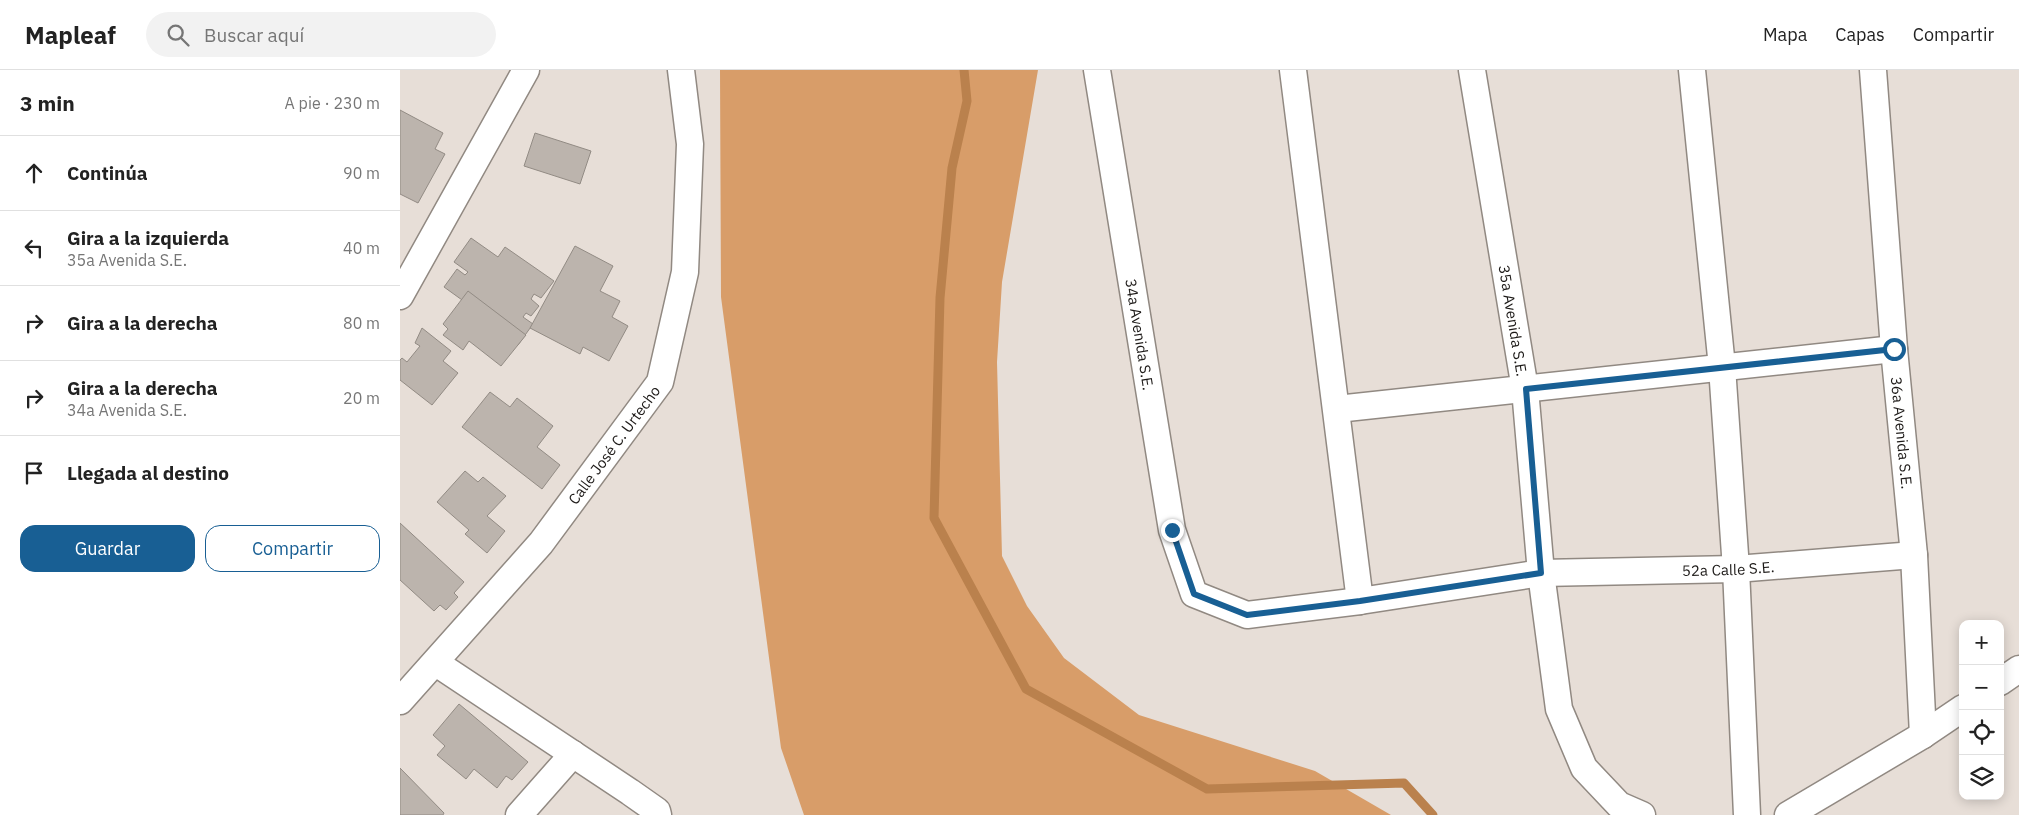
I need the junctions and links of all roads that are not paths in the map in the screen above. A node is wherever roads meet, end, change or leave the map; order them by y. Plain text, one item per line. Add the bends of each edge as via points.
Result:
1 (526, 70) edge
2 (681, 70) edge
3 (1097, 70) edge
4 (1293, 70) edge
5 (1472, 70) edge
6 (1692, 70) edge
7 (1874, 70) edge
8 (400, 296) edge
9 (1894, 349) junction
10 (1722, 367) junction
11 (1526, 389) junction
12 (1337, 409) junction
13 (1914, 555) junction
14 (1736, 569) junction
15 (1541, 573) junction
16 (1194, 594) joint
17 (1360, 601) junction
18 (436, 663) junction
19 (2019, 670) edge
20 (2004, 679) edge
21 (400, 701) edge
22 (1960, 710) edge
23 (1923, 735) junction
24 (573, 754) junction
25 (519, 815) edge
26 (658, 815) edge
27 (1642, 815) edge
28 (1747, 815) edge
29 (1788, 815) edge

1 - 8 street
2 - 18 street, Calle José C. Urtecho via 690,144 685,272 660,382 541,543
3 - 16 street, 34a Avenida S.E. via 1172,530
4 - 12 street
5 - 11 street, 35a Avenida S.E.
6 - 10 street
7 - 9 street, 36a Avenida S.E.
9 - 10 street
9 - 13 street, 36a Avenida S.E.
10 - 11 street
10 - 14 street
11 - 12 street
11 - 15 street, 35a Avenida S.E.
12 - 17 street
13 - 14 street, 52a Calle S.E.
13 - 23 street, 36a Avenida S.E.
14 - 15 street, 52a Calle S.E.
14 - 28 street
15 - 17 street, 52a Calle S.E.
15 - 27 street, 35a Avenida S.E. via 1559,709 1584,768 1619,805
16 - 17 street, 52a Calle S.E. via 1247,615
18 - 21 street, Calle José C. Urtecho
18 - 24 street
19 - 20 street
22 - 23 street
23 - 29 street
24 - 25 street
24 - 26 street

